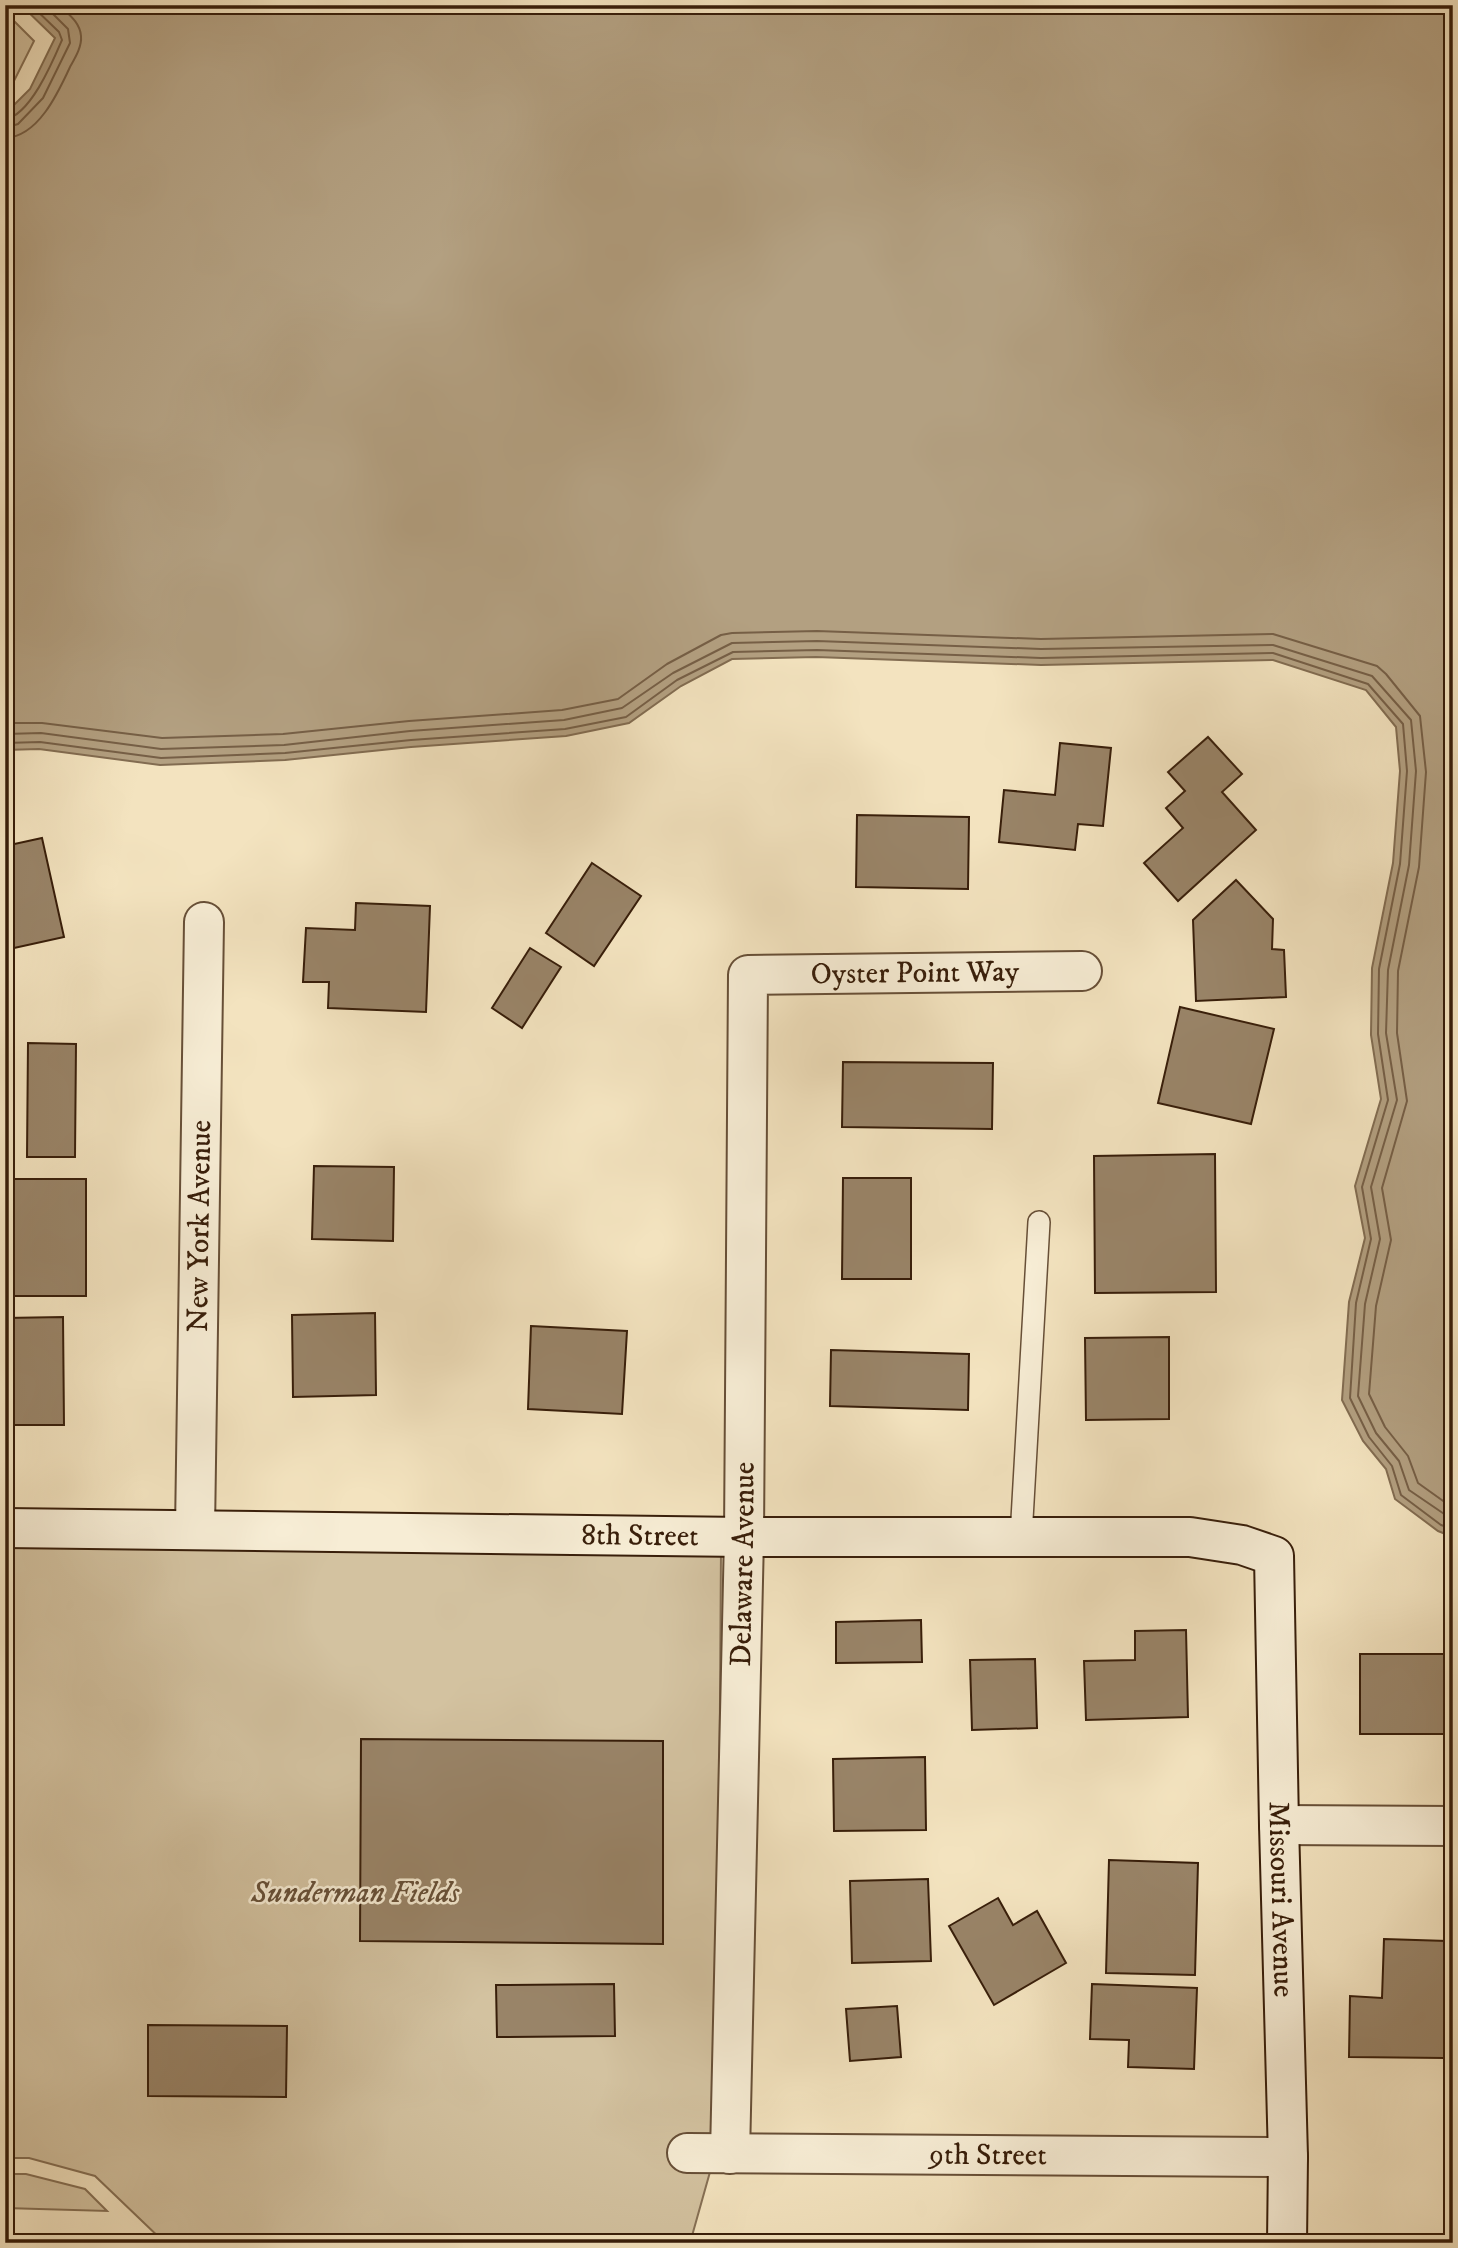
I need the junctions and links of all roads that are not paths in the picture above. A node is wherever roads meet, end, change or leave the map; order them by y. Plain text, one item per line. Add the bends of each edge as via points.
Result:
1 (204, 922) dead end
2 (1082, 971) dead end
3 (748, 975) joint
4 (1039, 1222) dead end
5 (5, 1528) edge
6 (195, 1530) junction
7 (744, 1537) junction
8 (1021, 1537) junction
9 (1274, 1556) joint
10 (1279, 1825) junction
11 (1453, 1826) edge
12 (687, 2152) dead end
13 (730, 2154) junction
14 (1288, 2157) junction
15 (1287, 2243) edge

1 - 6 street, New York Avenue
2 - 3 street, Oyster Point Way
3 - 7 street, Delaware Avenue
4 - 8 lane
5 - 6 street, 8th Street
6 - 7 street, 8th Street
7 - 8 street, 8th Street
7 - 13 street, Delaware Avenue
8 - 9 street, 8th Street via 1190,1537 1242,1545
9 - 10 street, Missouri Avenue
10 - 11 street
10 - 14 street, Missouri Avenue
12 - 13 street, 9th Street
13 - 14 street, 9th Street
14 - 15 street, Missouri Avenue

